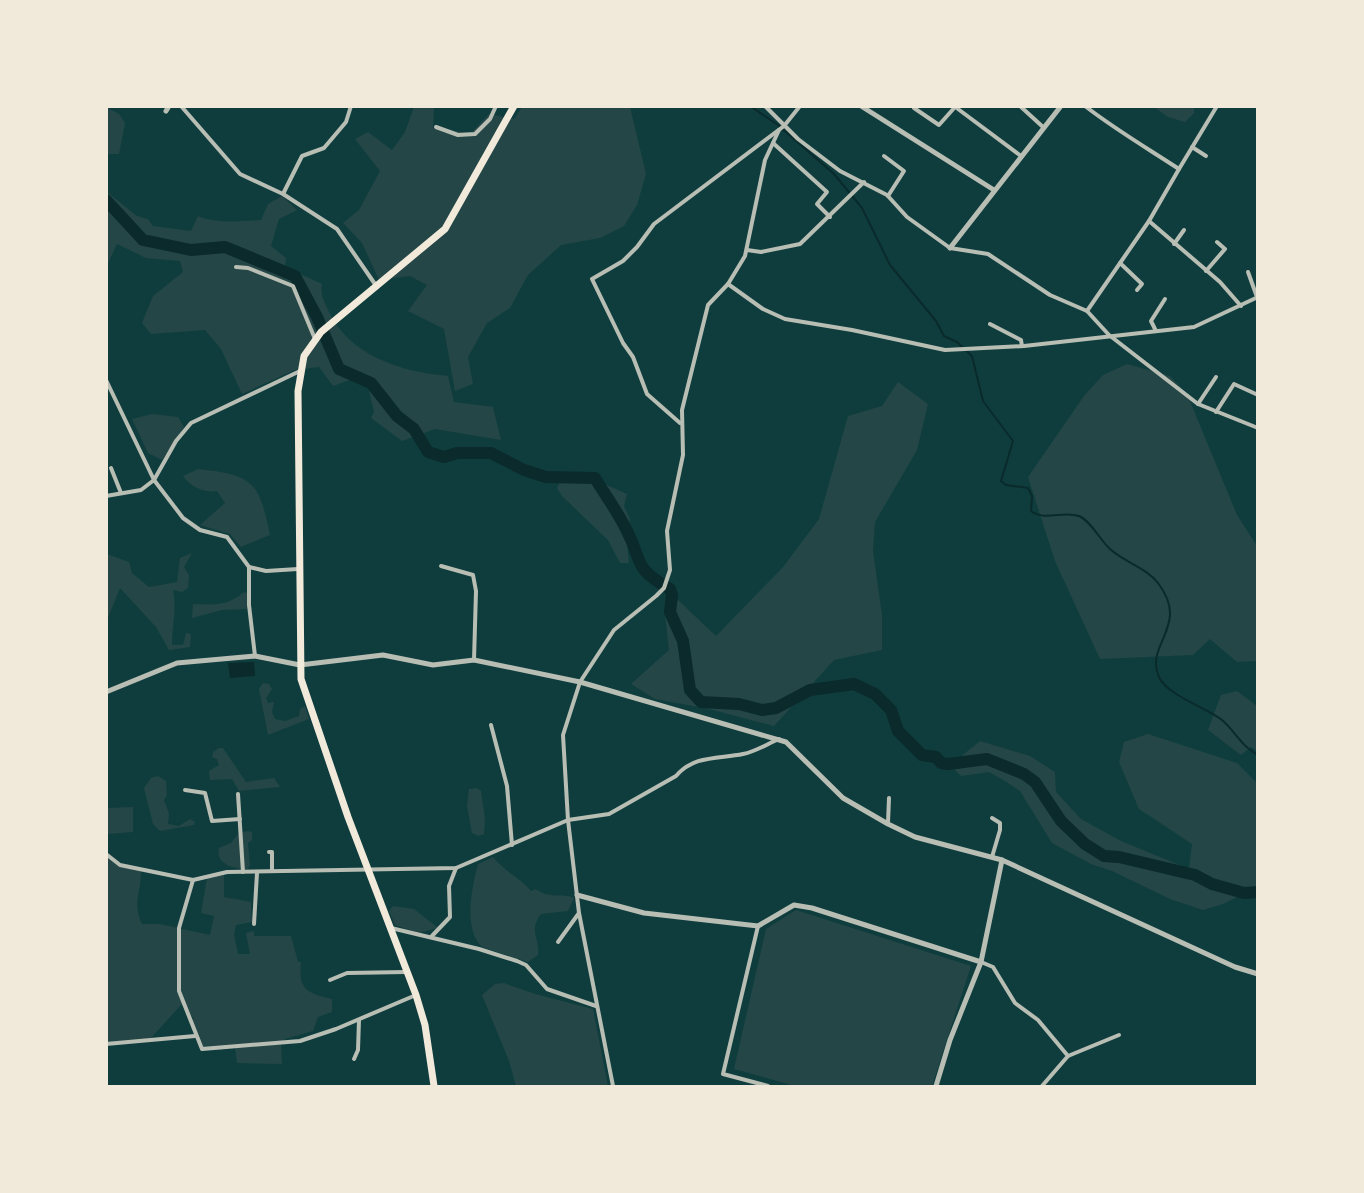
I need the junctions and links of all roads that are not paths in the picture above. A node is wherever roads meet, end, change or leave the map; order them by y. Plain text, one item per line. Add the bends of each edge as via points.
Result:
1 (181, 106) edge
2 (351, 106) edge
3 (496, 106) edge
4 (514, 106) edge
5 (765, 106) edge
6 (800, 106) edge
7 (861, 106) edge
8 (1020, 106) edge
9 (1061, 106) edge
10 (1085, 106) edge
11 (1217, 106) edge
12 (955, 107) edge
13 (914, 108) edge
14 (784, 126) junction
15 (436, 127) dead end
16 (1043, 127) junction
17 (779, 130) junction
18 (773, 143) junction
19 (1192, 147) junction
20 (885, 156) dead end
21 (1206, 156) dead end
22 (1022, 157) junction
23 (1179, 169) junction
24 (864, 182) junction
25 (994, 190) junction
26 (283, 194) junction
27 (888, 196) junction
28 (830, 217) junction
29 (1149, 221) junction
30 (1184, 230) dead end
31 (1216, 242) dead end
32 (1174, 244) junction
33 (950, 248) junction
34 (747, 250) junction
35 (1120, 263) junction
36 (236, 267) dead end
37 (1206, 271) junction
38 (1248, 272) dead end
39 (728, 284) junction
40 (377, 287) junction
41 (1137, 290) dead end
42 (1257, 297) edge
43 (1165, 299) dead end
44 (1241, 306) junction
45 (1087, 311) junction
46 (990, 324) dead end
47 (1156, 331) junction
48 (1109, 335) junction
49 (315, 339) junction
50 (1022, 346) junction
51 (300, 371) junction
52 (1216, 377) dead end
53 (106, 380) edge
54 (1257, 395) edge
55 (1198, 404) junction
56 (1216, 412) junction
57 (681, 424) junction
58 (1257, 428) edge
59 (111, 468) dead end
60 (154, 480) junction
61 (121, 493) junction
62 (106, 496) edge
63 (441, 566) dead end
64 (249, 567) junction
65 (298, 569) junction
66 (255, 656) junction
67 (474, 660) junction
68 (300, 665) junction
69 (580, 682) junction
70 (106, 692) edge
71 (491, 725) dead end
72 (779, 739) junction
73 (185, 790) dead end
74 (238, 794) dead end
75 (889, 798) dead end
76 (992, 818) dead end
77 (240, 819) junction
78 (568, 820) junction
79 (888, 824) junction
80 (512, 845) junction
81 (269, 852) dead end
82 (106, 854) edge
83 (992, 857) junction
84 (1002, 860) junction
85 (456, 868) junction
86 (368, 869) junction
87 (272, 870) junction
88 (243, 872) junction
89 (257, 873) junction
90 (193, 880) junction
91 (577, 895) junction
92 (579, 913) junction
93 (254, 924) dead end
94 (758, 926) junction
95 (391, 928) junction
96 (431, 937) junction
97 (558, 942) dead end
98 (981, 962) junction
99 (408, 972) junction
100 (1257, 974) edge
101 (330, 980) dead end
102 (417, 995) junction
103 (596, 1006) junction
104 (359, 1020) junction
105 (1119, 1035) dead end
106 (195, 1036) junction
107 (106, 1044) edge
108 (1068, 1056) junction
109 (354, 1059) dead end
110 (434, 1086) edge
111 (613, 1086) edge
112 (768, 1086) edge
113 (936, 1086) edge
114 (1041, 1086) edge

1 - 26 street via 240,174
2 - 26 street via 346,122 324,148 302,156
3 - 15 street via 475,134 459,135
4 - 40 highway via 453,219 422,251
5 - 14 street
6 - 14 street
7 - 25 street
8 - 16 street
9 - 16 street
10 - 23 street via 1125,137
11 - 19 street
12 - 13 street via 939,125
12 - 22 street
14 - 17 street
14 - 24 street via 840,171
16 - 22 street
17 - 18 street
17 - 57 street via 654,225 623,261 592,279 633,357 647,394
18 - 28 street via 827,192 817,204
18 - 34 street via 765,160
19 - 21 street
19 - 23 street
20 - 27 street via 904,171
22 - 25 street
23 - 29 street
24 - 27 street
24 - 28 street
25 - 33 street
26 - 40 street via 337,229
27 - 33 street via 907,217
28 - 34 street via 800,244 761,252
29 - 32 street
29 - 35 street
30 - 32 street
31 - 37 street via 1225,249
32 - 37 street
33 - 45 street via 988,254 1050,295
34 - 39 street
35 - 41 street via 1142,284
35 - 45 street
36 - 49 street via 293,286
37 - 44 street
38 - 42 street
39 - 50 street via 785,319 945,350
39 - 57 street via 708,305
40 - 49 highway
42 - 44 street
43 - 47 street via 1151,321
44 - 47 street via 1194,327
45 - 48 street
46 - 50 street via 1021,340
47 - 48 street
48 - 50 street
48 - 55 street
49 - 51 highway
51 - 60 street via 191,423
51 - 65 highway
52 - 55 street
53 - 60 street
54 - 56 street via 1234,384
55 - 56 street
56 - 58 street
57 - 69 street via 683,455 667,531 672,562 664,588 614,630
59 - 61 street
60 - 61 street via 141,490
60 - 64 street via 183,518 200,530 227,537
61 - 62 street
63 - 67 street via 473,575
64 - 65 street via 266,571
64 - 66 street
65 - 68 highway
66 - 68 street
66 - 70 street via 177,663
67 - 68 street via 433,665 383,655
67 - 69 street
68 - 86 highway via 306,698
69 - 72 street
69 - 78 street via 563,735
71 - 80 street via 507,786
72 - 78 street via 744,754 684,767 676,776 609,814
72 - 79 street via 802,755 843,798
73 - 77 street via 205,793 212,821
74 - 77 street
75 - 79 street
76 - 83 street via 1000,823 1000,830
77 - 88 street
78 - 80 street
78 - 91 street
79 - 83 street via 915,837
80 - 85 street
81 - 87 street
82 - 90 street via 120,865
83 - 84 street
84 - 98 street
84 - 100 street
85 - 86 street
85 - 96 street via 450,886 450,917
86 - 87 street
86 - 95 highway
87 - 89 street
88 - 89 street
88 - 90 street
89 - 93 street
90 - 106 street via 179,928 179,991
91 - 92 street
91 - 94 street via 644,913
92 - 97 street
92 - 103 street
94 - 98 street via 794,905
94 - 112 street via 723,1074
95 - 96 street
95 - 99 highway
96 - 103 street via 526,965 543,987
98 - 108 street via 993,967 1015,1003 1038,1020
98 - 113 street
99 - 101 street via 347,973
99 - 102 highway
102 - 104 street
102 - 110 highway
103 - 111 street
104 - 106 street via 300,1041 269,1046 202,1049
104 - 109 street
105 - 108 street
106 - 107 street
108 - 114 street

